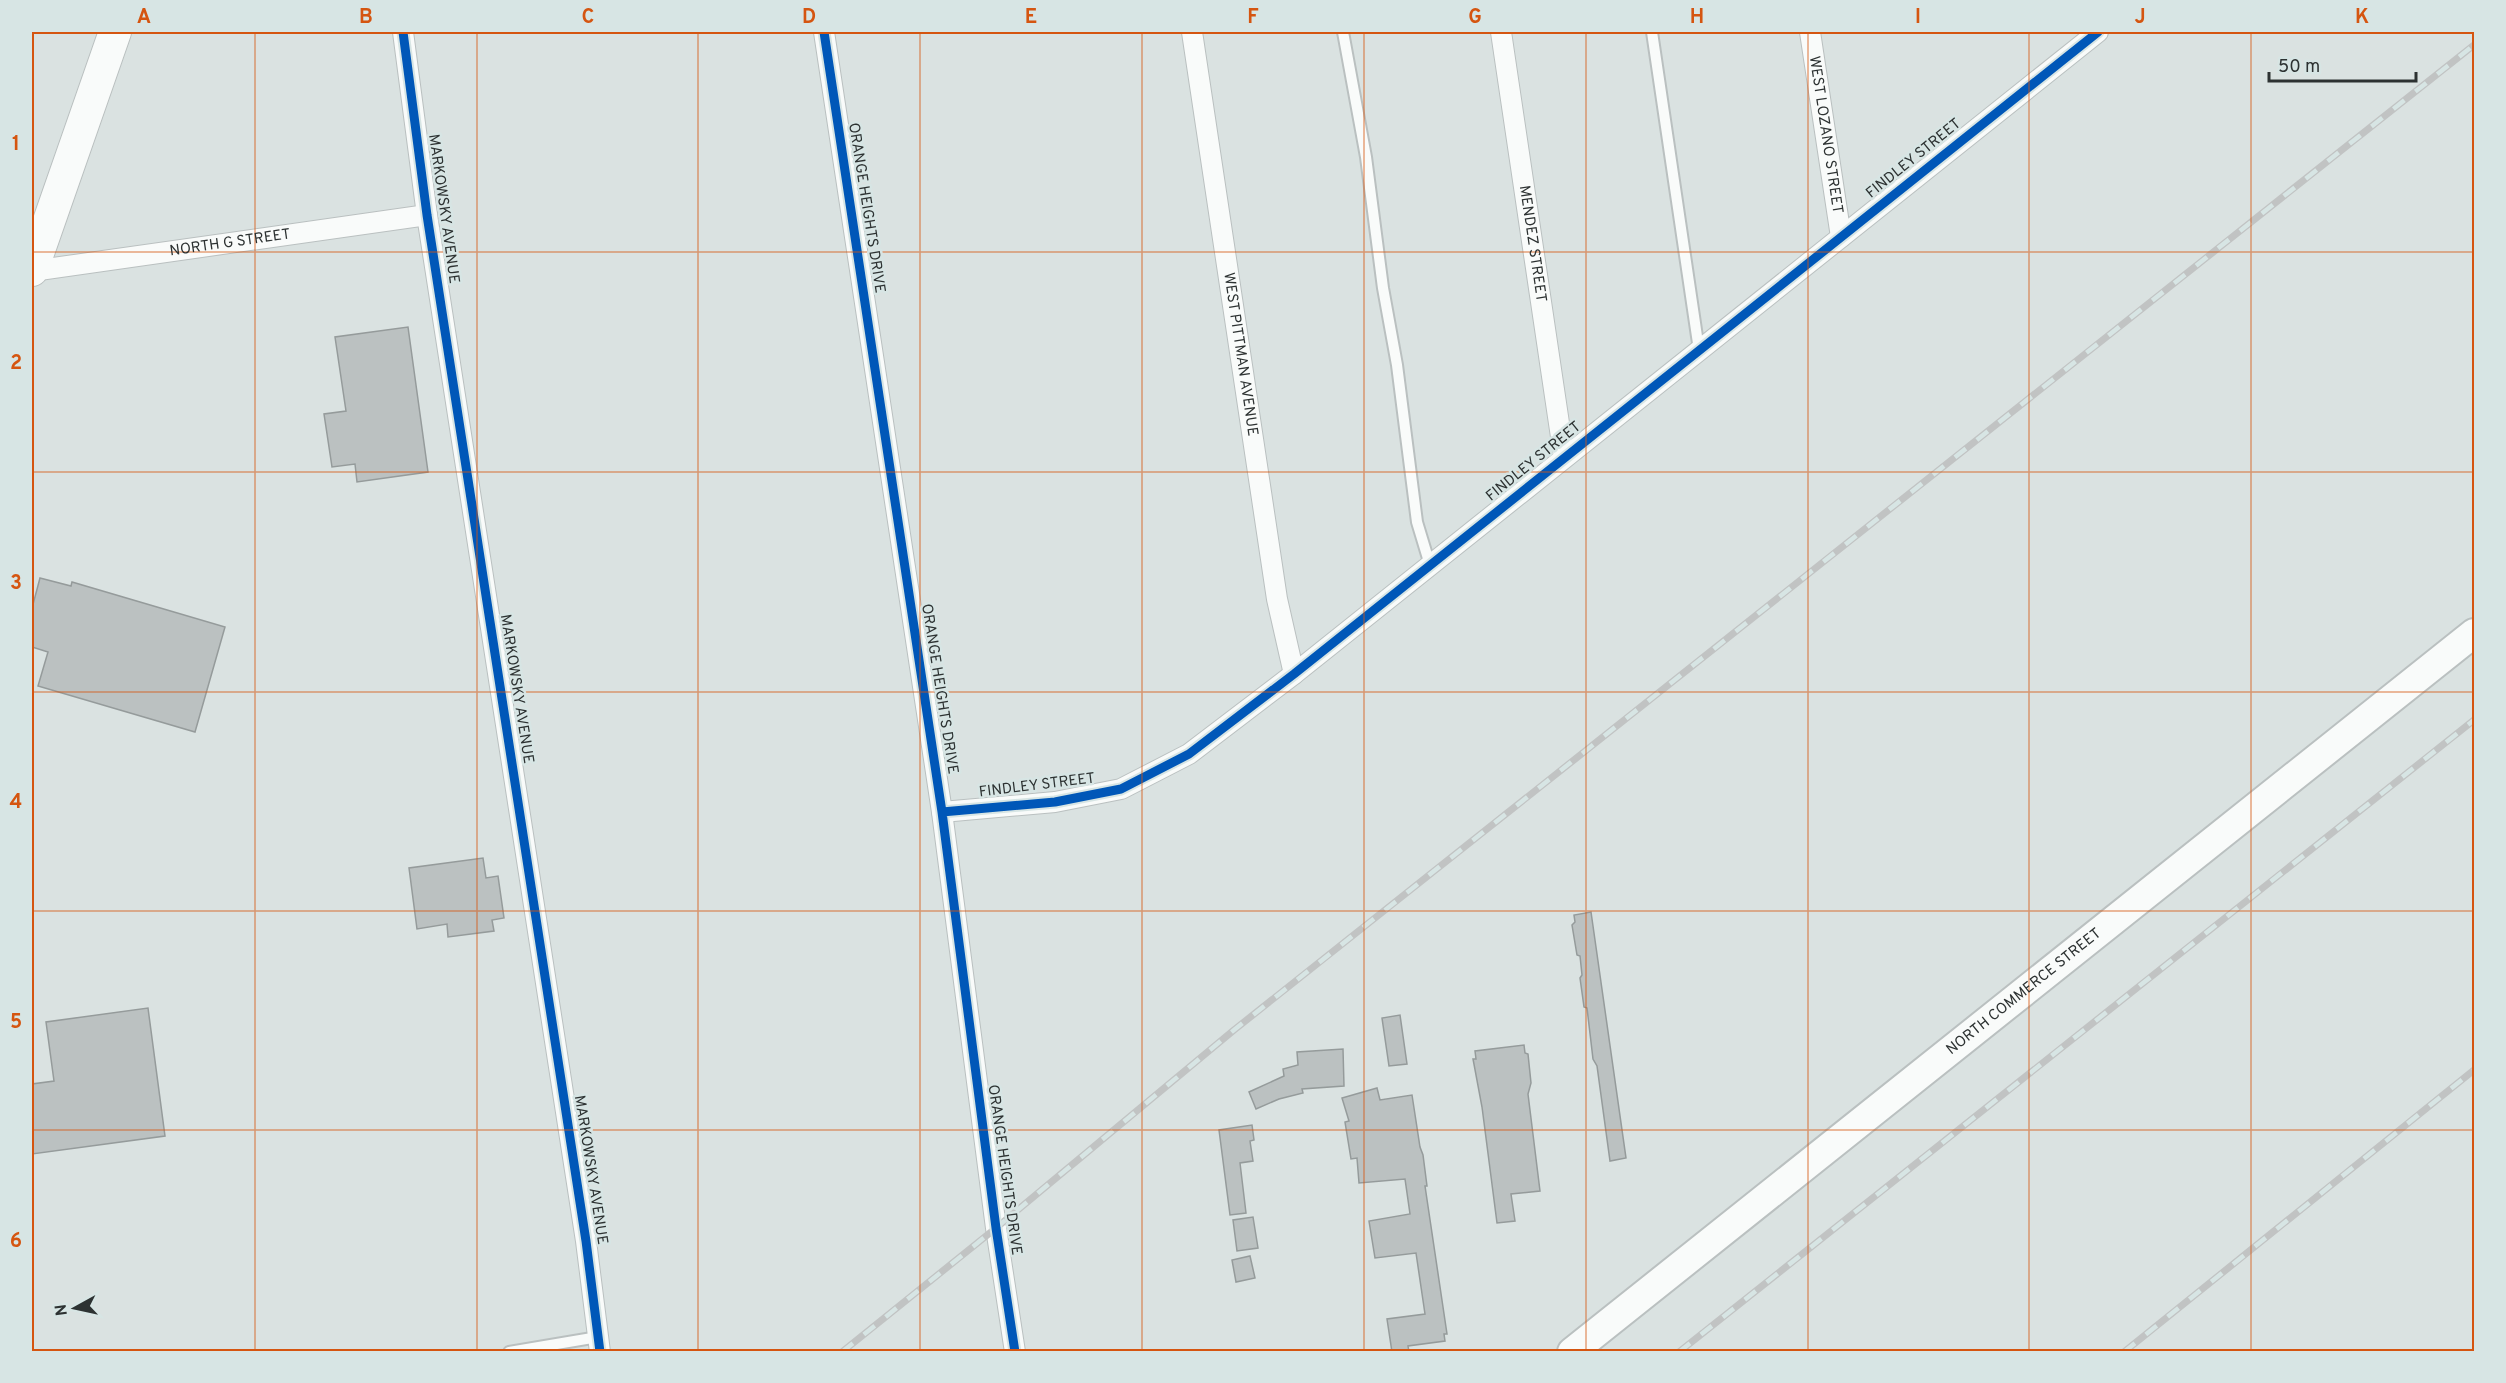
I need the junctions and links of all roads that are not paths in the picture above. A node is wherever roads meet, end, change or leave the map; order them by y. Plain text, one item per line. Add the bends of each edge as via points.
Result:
1 (116, 32) edge
2 (403, 32) edge
3 (824, 32) edge
4 (1192, 32) edge
5 (1343, 32) edge
6 (1501, 32) edge
7 (1652, 32) edge
8 (1810, 32) edge
9 (2098, 32) edge
10 (427, 215) junction
11 (1841, 237) junction
12 (32, 271) edge
13 (1699, 350) junction
14 (1564, 457) junction
15 (1430, 565) junction
16 (2475, 633) edge
17 (1294, 674) junction
18 (942, 812) junction
19 (599, 1344) edge
20 (509, 1352) edge
21 (1015, 1352) edge
22 (1572, 1352) edge

1 - 12 main road
2 - 10 street, MARKOWSKY AVENUE
3 - 18 street, ORANGE HEIGHTS DRIVE
4 - 17 street, WEST PITTMAN AVENUE via 1277,599
5 - 15 lane via 1398,366 1417,522
6 - 14 street, MENDEZ STREET
7 - 13 lane
8 - 11 street, WEST LOZANO STREET
9 - 11 street, FINDLEY STREET
10 - 12 street, NORTH G STREET
10 - 19 street, MARKOWSKY AVENUE
11 - 13 street, FINDLEY STREET
13 - 14 street, FINDLEY STREET
14 - 15 street, FINDLEY STREET
15 - 17 street, FINDLEY STREET
16 - 22 main road, NORTH COMMERCE STREET
17 - 18 street, FINDLEY STREET via 1189,754 1122,789 1055,802
18 - 21 street, ORANGE HEIGHTS DRIVE
19 - 20 lane

